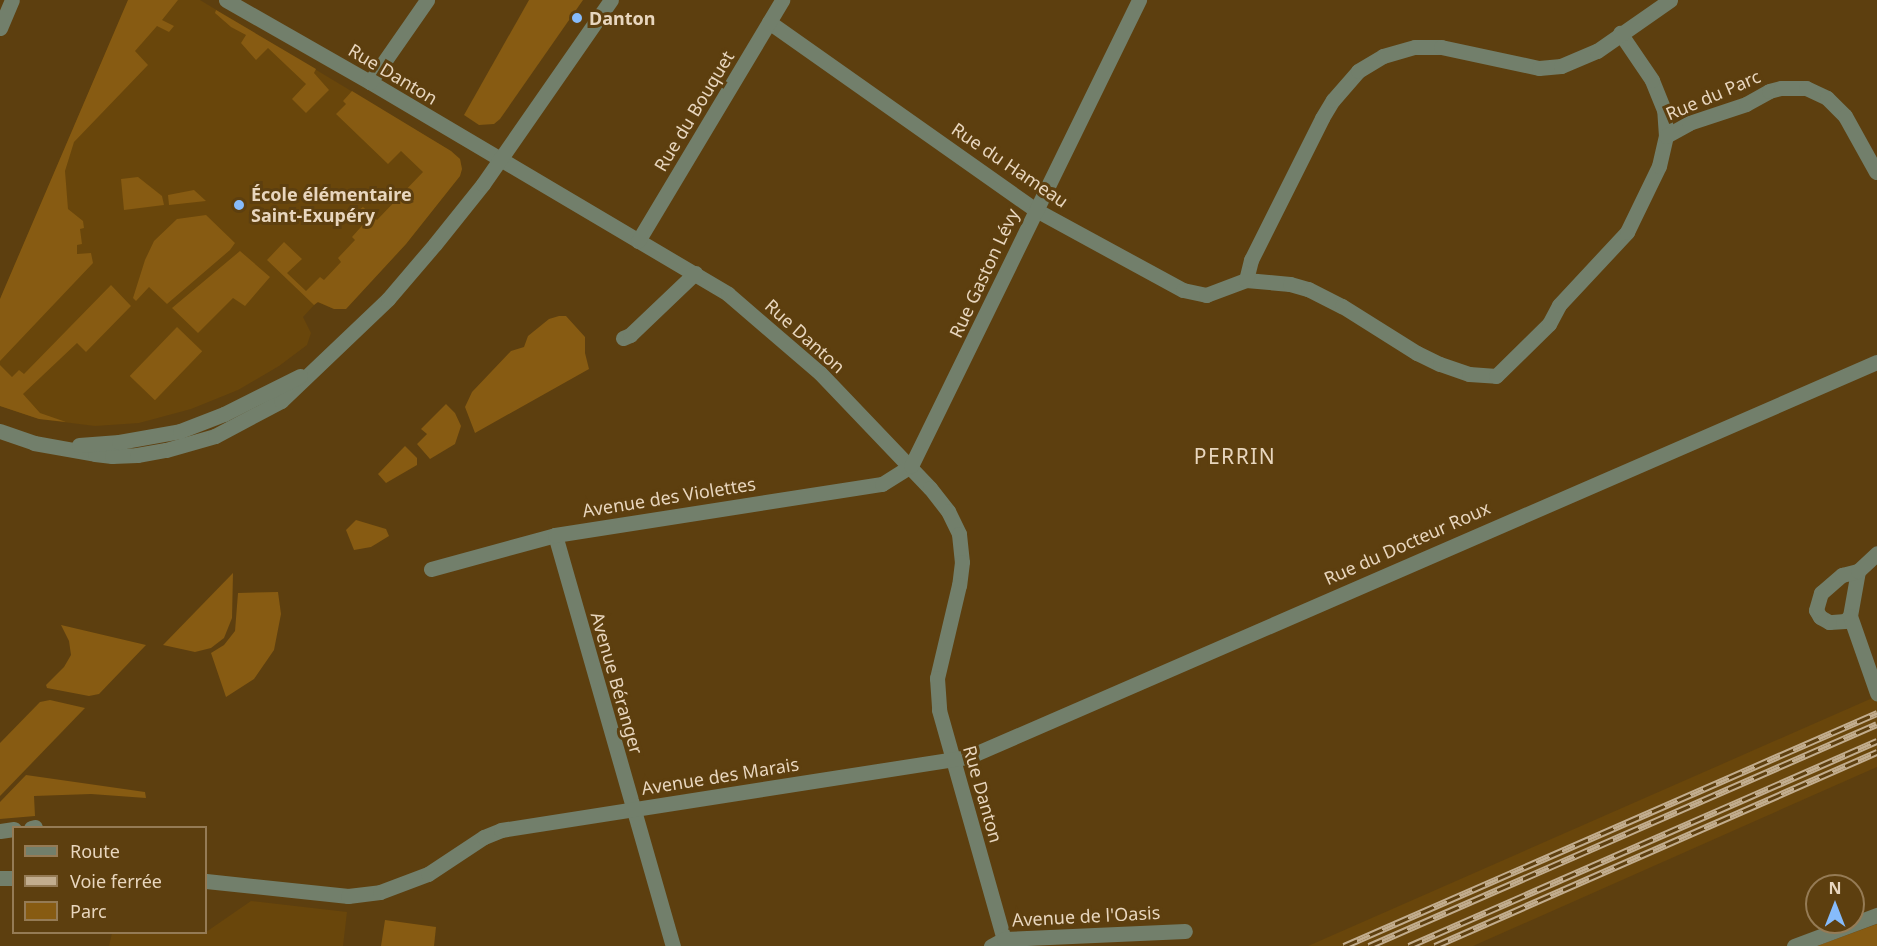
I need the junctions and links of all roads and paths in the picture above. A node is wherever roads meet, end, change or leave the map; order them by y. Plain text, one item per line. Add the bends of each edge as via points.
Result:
1 (12, 0) edge
2 (226, 0) edge
3 (427, 0) edge
4 (611, 0) edge
5 (782, 0) edge
6 (1139, 0) edge
7 (1670, 0) edge
8 (769, 22) junction
9 (0, 28) edge
10 (1620, 33) junction
11 (370, 82) junction
12 (1666, 136) junction
13 (499, 160) junction
14 (1877, 172) edge
15 (1036, 210) junction
16 (638, 241) junction
17 (695, 273) junction
18 (1246, 280) junction
19 (623, 338) dead end
20 (1877, 362) edge
21 (0, 431) edge
22 (911, 466) junction
23 (555, 535) junction
24 (1877, 553) edge
25 (431, 569) dead end
26 (1858, 571) junction
27 (1850, 615) junction
28 (1877, 693) edge
29 (952, 760) junction
30 (633, 809) junction
31 (207, 881) edge
32 (1877, 915) edge
33 (1185, 931) dead end
34 (997, 943) edge
35 (673, 946) edge
36 (1794, 946) edge

1 - 9 street
2 - 11 street, Rue Danton
3 - 11 street
4 - 13 street
5 - 8 street, Rue du Bouquet
6 - 15 street, Rue Gaston Lévy
7 - 10 street
8 - 15 street, Rue du Hameau
8 - 16 street, Rue du Bouquet
10 - 12 street via 1659,93
10 - 18 street via 1598,51 1562,66 1539,68 1441,47 1415,47 1383,56 1358,71 1322,118 1251,260
11 - 13 street, Rue Danton
12 - 14 street, Rue du Parc via 1769,91 1806,88 1827,98 1840,111
12 - 18 street via 1659,166 1627,232 1559,305 1549,324 1496,376 1469,374 1417,353 1308,289
13 - 16 street, Rue Danton
13 - 21 street via 409,275 351,336 270,409 192,444 137,455 112,456 52,446
15 - 18 street, Rue du Hameau via 1183,290 1206,295
15 - 22 street, Rue Gaston Lévy
16 - 17 street, Rue Danton
17 - 19 street
17 - 22 street, Rue Danton via 728,294 812,366
20 - 29 street, Rue du Docteur Roux via 968,757
22 - 23 street, Avenue des Violettes via 882,484
22 - 29 street, Rue Danton via 948,511 959,534 959,585 937,678 939,710
23 - 25 street, Avenue des Violettes
23 - 30 street, Avenue Béranger
24 - 26 street
26 - 27 street
26 - 27 street via 1842,575 1817,600 1816,610 1829,622 1845,621
27 - 28 street
29 - 30 street, Avenue des Marais
29 - 34 street, Rue Danton
30 - 31 street, Avenue des Marais via 494,832 428,874 380,892 348,896
30 - 35 street, Avenue Béranger
32 - 36 street
33 - 34 street, Avenue de l'Oasis

